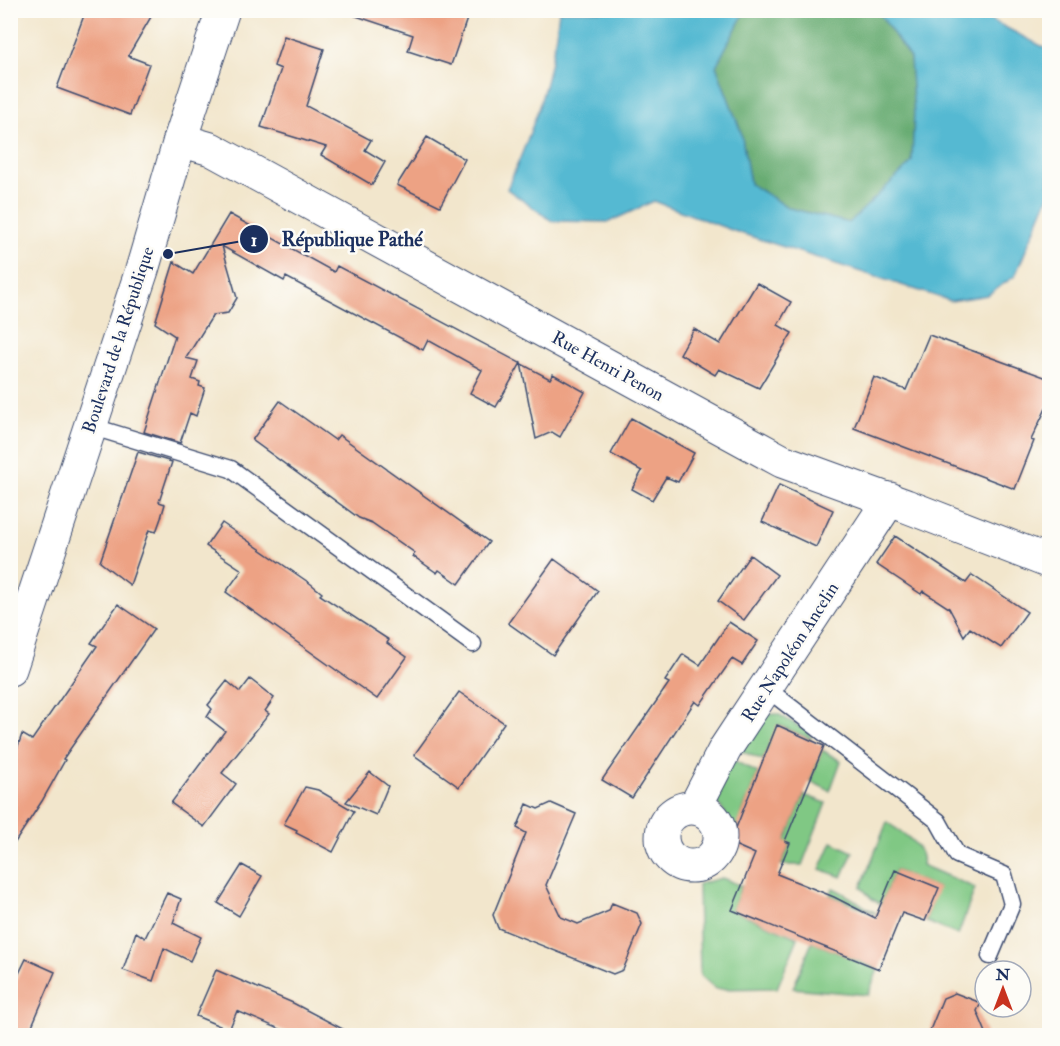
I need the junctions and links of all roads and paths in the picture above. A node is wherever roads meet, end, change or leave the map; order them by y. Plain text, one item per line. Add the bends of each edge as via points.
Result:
1 (223, 10) edge
2 (180, 140) junction
3 (90, 426) junction
4 (890, 500) junction
5 (1050, 562) edge
6 (473, 644) dead end
7 (10, 669) edge
8 (766, 688) junction
9 (695, 807) dead end
10 (990, 956) dead end

1 - 2 street, Boulevard de la République
2 - 3 street, Boulevard de la République
2 - 4 street, Rue Henri Penon via 211,149 782,461
3 - 6 lane via 231,469
3 - 7 street, Boulevard de la République
4 - 5 street, Rue Henri Penon
4 - 8 street, Rue Napoléon Ancelin
8 - 9 street, Rue Napoléon Ancelin via 725,749
8 - 10 lane via 938,821 957,855 1004,875 1012,904

